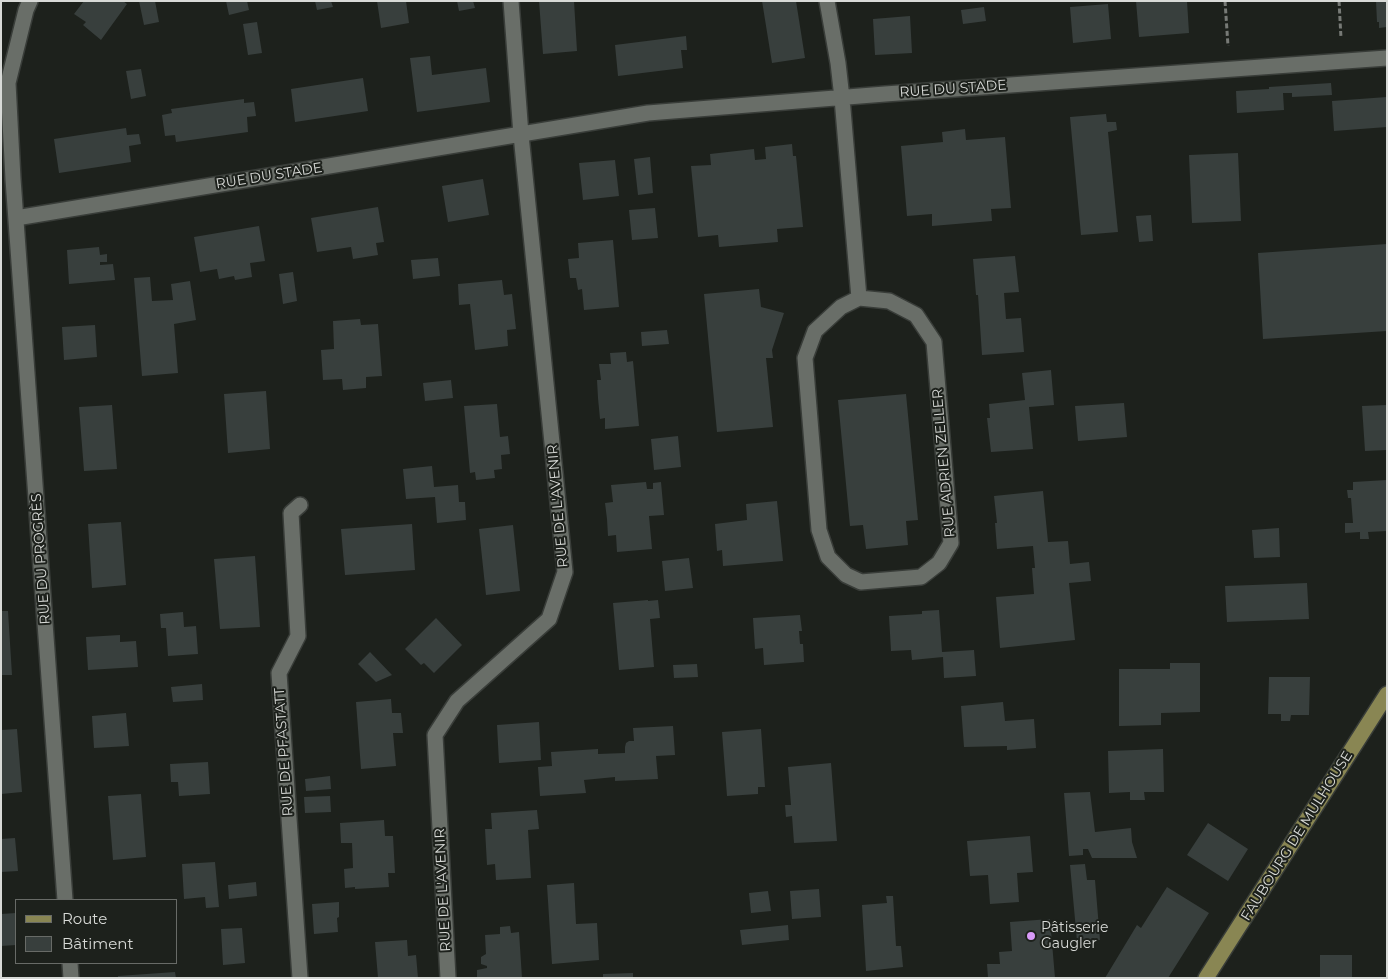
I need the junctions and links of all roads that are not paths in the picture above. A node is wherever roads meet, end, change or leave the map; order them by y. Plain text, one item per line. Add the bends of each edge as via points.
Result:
1 (30, 1) edge
2 (511, 1) edge
3 (827, 1) edge
4 (1387, 58) edge
5 (842, 98) junction
6 (521, 135) junction
7 (16, 218) junction
8 (859, 298) junction
9 (300, 505) dead end
10 (1387, 694) edge
11 (65, 899) edge
12 (70, 964) edge
13 (71, 978) edge
14 (300, 978) edge
15 (448, 978) edge
16 (1206, 978) edge

1 - 7 street, RUE DU PROGRÈS via 8,83
2 - 6 street
3 - 5 street
4 - 5 street, RUE DU STADE
5 - 6 street, RUE DU STADE via 648,113
5 - 8 street
6 - 7 street, RUE DU STADE
6 - 15 street, RUE DE L'AVENIR via 565,572 549,620 456,701 435,735
7 - 11 street, RUE DU PROGRÈS
8 - 8 street, RUE ADRIEN ZELLER via 841,307 815,331 805,358 818,530 828,557 846,575 861,582 921,577 939,563 951,543 934,342 916,315 889,301
9 - 14 street, RUE DE PFASTATT via 291,513 298,636 279,673
10 - 16 main road, FAUBOURG DE MULHOUSE
12 - 13 street

